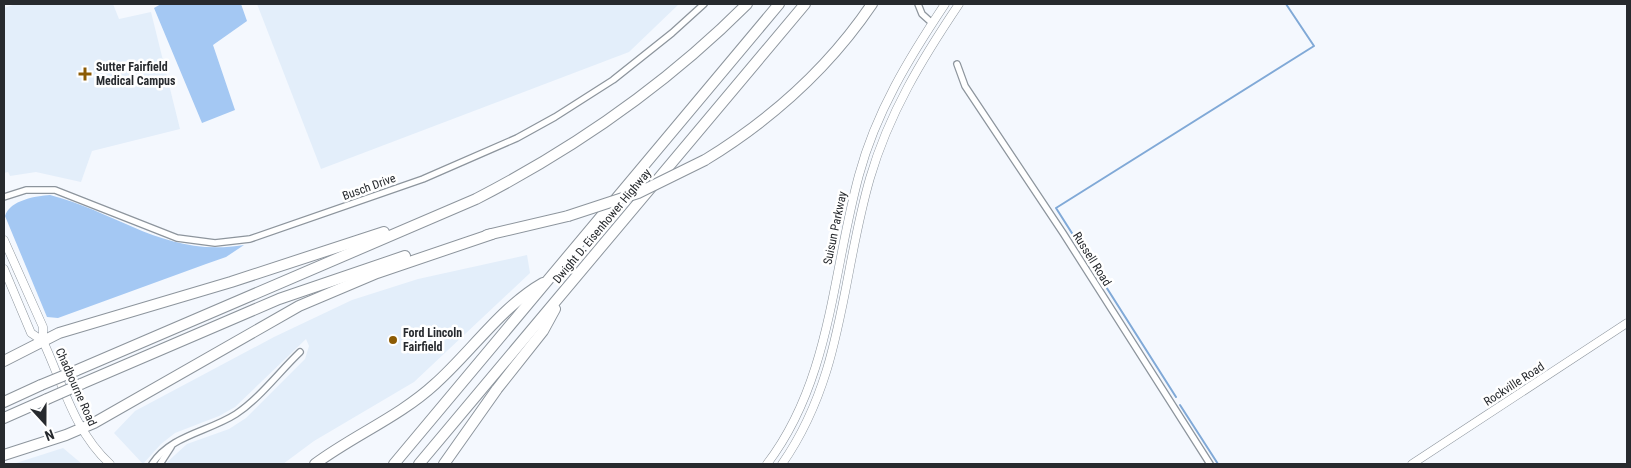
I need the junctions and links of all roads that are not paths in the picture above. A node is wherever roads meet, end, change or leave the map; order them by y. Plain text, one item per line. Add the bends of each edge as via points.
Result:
1 (704, 4) edge
2 (747, 4) edge
3 (779, 4) edge
4 (805, 4) edge
5 (872, 4) edge
6 (918, 4) edge
7 (945, 4) edge
8 (959, 4) edge
9 (932, 23) junction
10 (957, 64) dead end
11 (4, 197) edge
12 (476, 199) junction
13 (492, 234) junction
14 (4, 240) edge
15 (4, 269) edge
16 (550, 279) junction
17 (564, 292) junction
18 (1627, 323) edge
19 (43, 341) junction
20 (300, 352) dead end
21 (4, 361) edge
22 (4, 402) edge
23 (4, 418) edge
24 (81, 429) junction
25 (171, 447) junction
26 (4, 455) edge
27 (110, 464) edge
28 (152, 464) edge
29 (160, 464) edge
30 (315, 464) edge
31 (394, 464) edge
32 (419, 464) edge
33 (444, 464) edge
34 (767, 464) edge
35 (782, 464) edge
36 (1210, 464) edge
37 (1412, 464) edge

1 - 11 street, Busch Drive via 613,80 562,114 517,138 423,179 250,239 215,243 178,238 55,190 26,190
2 - 12 highway via 683,64 623,111 551,158
3 - 16 highway, Dwight D. Eisenhower Highway
4 - 17 highway, Dwight D. Eisenhower Highway
5 - 13 highway, bridge via 838,50 798,92 741,137 705,160 638,193 568,216
6 - 9 street via 922,14
7 - 9 main road, Suisun Parkway
8 - 35 main road, Suisun Parkway via 919,65 883,138 864,201 829,368 809,419
9 - 34 main road, Suisun Parkway via 897,80 866,150 818,366 794,422
10 - 36 street, Russell Road via 966,86
12 - 19 highway via 309,257 59,333
12 - 22 highway, bridge
13 - 23 highway, bridge via 416,253 321,283
13 - 24 highway via 377,272 299,306
14 - 19 main road, Chadbourne Road via 43,326
15 - 19 main road, Chadbourne Road via 31,332
16 - 30 highway via 518,301 416,400
16 - 31 highway, Dwight D. Eisenhower Highway
17 - 32 highway, Dwight D. Eisenhower Highway
17 - 33 highway via 543,331 486,403
18 - 37 main road, Rockville Road
19 - 21 highway
19 - 24 main road, Chadbourne Road
20 - 25 street via 245,407 219,423 182,438
24 - 26 highway
24 - 27 main road, Chadbourne Road
25 - 28 street via 162,450
25 - 29 street

